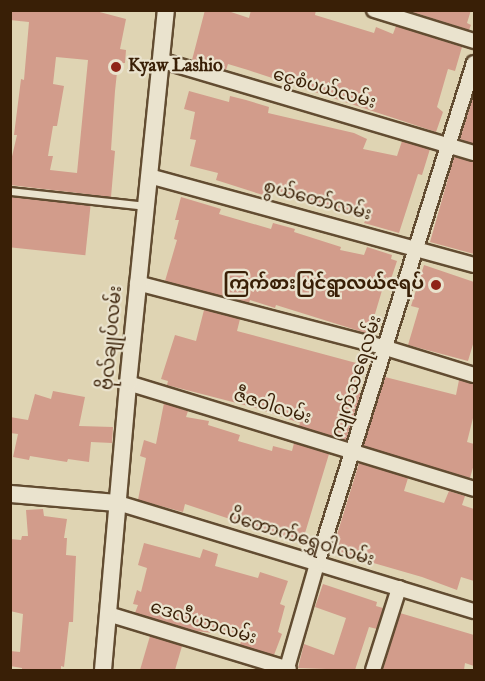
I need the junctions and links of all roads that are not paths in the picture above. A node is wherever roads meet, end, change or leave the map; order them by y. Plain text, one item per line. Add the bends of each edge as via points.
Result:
1 (166, 10) edge
2 (374, 10) edge
3 (474, 41) edge
4 (163, 61) junction
5 (474, 63) edge
6 (450, 146) junction
7 (474, 153) edge
8 (149, 176) junction
9 (10, 191) edge
10 (146, 207) junction
11 (417, 247) junction
12 (474, 265) edge
13 (137, 283) junction
14 (386, 348) junction
15 (474, 375) edge
16 (128, 383) junction
17 (353, 452) junction
18 (474, 489) edge
19 (10, 494) edge
20 (118, 503) junction
21 (317, 564) junction
22 (399, 588) junction
23 (474, 611) edge
24 (108, 614) junction
25 (103, 670) edge
26 (374, 670) edge

1 - 4 street, ဗိုလ်ချုပ်လမ်း
2 - 3 street
4 - 6 street, ငွေစံပယ်လမ်း
4 - 8 street, ဗိုလ်ချုပ်လမ်း
5 - 6 street, ကျက်သရေလမ်း
6 - 7 street, ငွေစံပယ်လမ်း
6 - 11 street, ကျက်သရေလမ်း
8 - 10 street, ဗိုလ်ချုပ်လမ်း
8 - 11 street, စွယ်တော်လမ်း
9 - 10 lane
10 - 13 street, ဗိုလ်ချုပ်လမ်း
11 - 12 street, စွယ်တော်လမ်း
11 - 14 street, ကျက်သရေလမ်း
13 - 14 street
13 - 16 street, ဗိုလ်ချုပ်လမ်း
14 - 15 street
14 - 17 street, ကျက်သရေလမ်း
16 - 17 street, ဇီဇဝါလမ်း
16 - 20 street, ဗိုလ်ချုပ်လမ်း
17 - 18 street, ဇီဇဝါလမ်း
17 - 21 street, ကျက်သရေလမ်း
19 - 20 street
20 - 21 street, ပိတောက်ရွှေဝါလမ်း
20 - 24 street, ဗိုလ်ချုပ်လမ်း
21 - 22 street, ပိတောက်ရွှေဝါလမ်း
21 - 24 street, ဒေလီယာလမ်း via 288,669
22 - 23 street, ပိတောက်ရွှေဝါလမ်း
22 - 26 street
24 - 25 street, ဗိုလ်ချုပ်လမ်း

